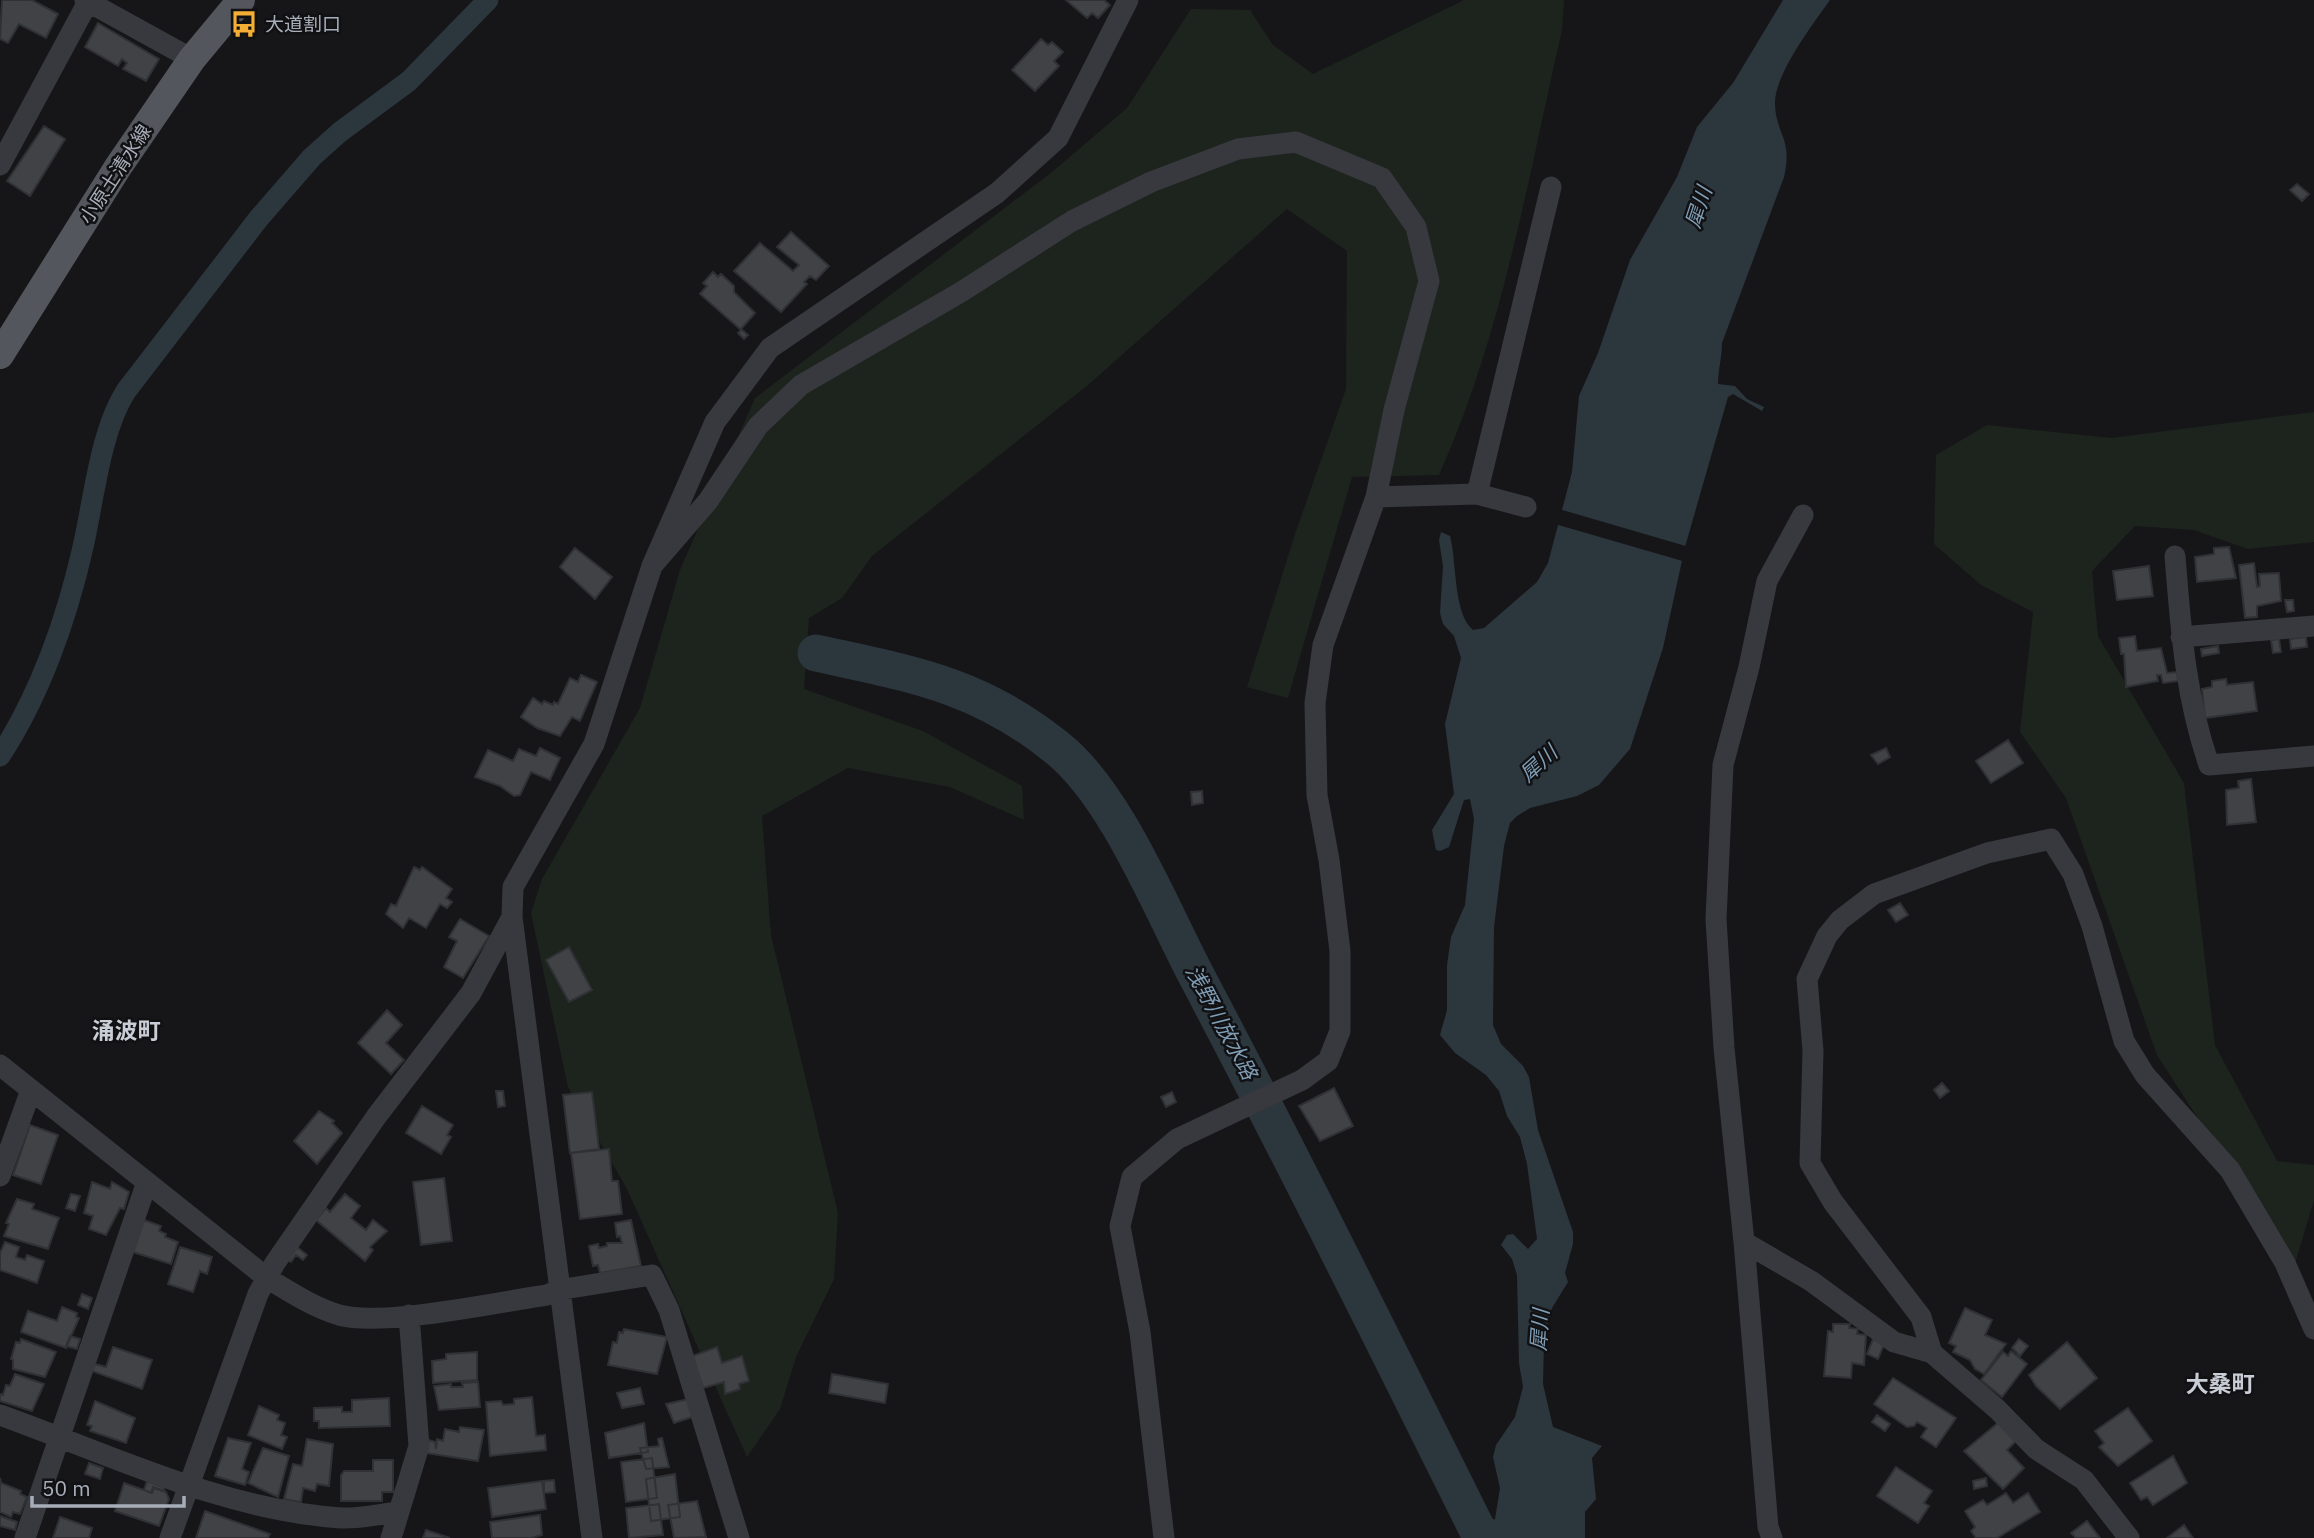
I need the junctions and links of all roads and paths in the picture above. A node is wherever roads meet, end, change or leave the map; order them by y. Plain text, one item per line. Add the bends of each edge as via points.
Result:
1 (87, 0) edge
2 (241, 0) edge
3 (1128, 0) edge
4 (192, 59) junction
5 (0, 165) edge
6 (1551, 187) dead end
7 (0, 355) edge
8 (1477, 494) junction
9 (1376, 497) junction
10 (1526, 507) dead end
11 (1803, 515) dead end
12 (2175, 556) dead end
13 (652, 566) junction
14 (2314, 626) edge
15 (2182, 636) junction
16 (2314, 756) edge
17 (512, 917) junction
18 (0, 1065) edge
19 (31, 1090) junction
20 (0, 1176) edge
21 (147, 1182) junction
22 (1744, 1242) junction
23 (267, 1278) junction
24 (558, 1290) junction
25 (409, 1315) junction
26 (2314, 1329) edge
27 (1932, 1353) junction
28 (0, 1415) edge
29 (59, 1436) junction
30 (188, 1484) junction
31 (399, 1512) junction
32 (25, 1538) edge
33 (170, 1538) edge
34 (391, 1538) edge
35 (592, 1538) edge
36 (739, 1538) edge
37 (1164, 1538) edge
38 (1772, 1538) edge
39 (2129, 1538) edge

1 - 4 street
1 - 5 street
2 - 4 main road, 小原土清水線
3 - 13 street via 1058,138 997,192 770,348 715,422
4 - 7 main road, 小原土清水線
6 - 8 street
8 - 9 street
8 - 10 street
9 - 13 street via 1429,281 1416,227 1382,178 1296,142 1238,149 1151,182 1072,221 802,385 758,426 708,500
9 - 37 street via 1323,645 1315,703 1317,794 1339,951 1340,1031 1328,1061 1302,1080 1177,1139 1132,1177 1120,1226 1140,1332
11 - 22 street via 1767,581 1723,765 1716,919
12 - 15 street
13 - 17 street via 594,744 513,887
14 - 15 street
15 - 16 street via 2194,719 2209,765
17 - 23 street via 471,993 376,1117
17 - 24 street
18 - 19 street
19 - 20 street
19 - 21 street
21 - 23 street
21 - 29 street
22 - 27 street via 1811,1280 1894,1342
22 - 38 street
23 - 25 street via 341,1315
23 - 30 street
24 - 25 street
24 - 35 street
24 - 36 street via 652,1275 669,1310
25 - 31 street via 419,1446
26 - 27 street via 2285,1263 2230,1170 2145,1075 2124,1041 2073,874 2051,839 1987,853 1874,894 1839,920 1807,979 1813,1051 1810,1164 1833,1202 1921,1317
27 - 39 street via 2036,1449 2084,1480
28 - 29 street
29 - 30 street
29 - 32 street
30 - 31 street via 284,1512 344,1518
30 - 33 street
31 - 34 street

